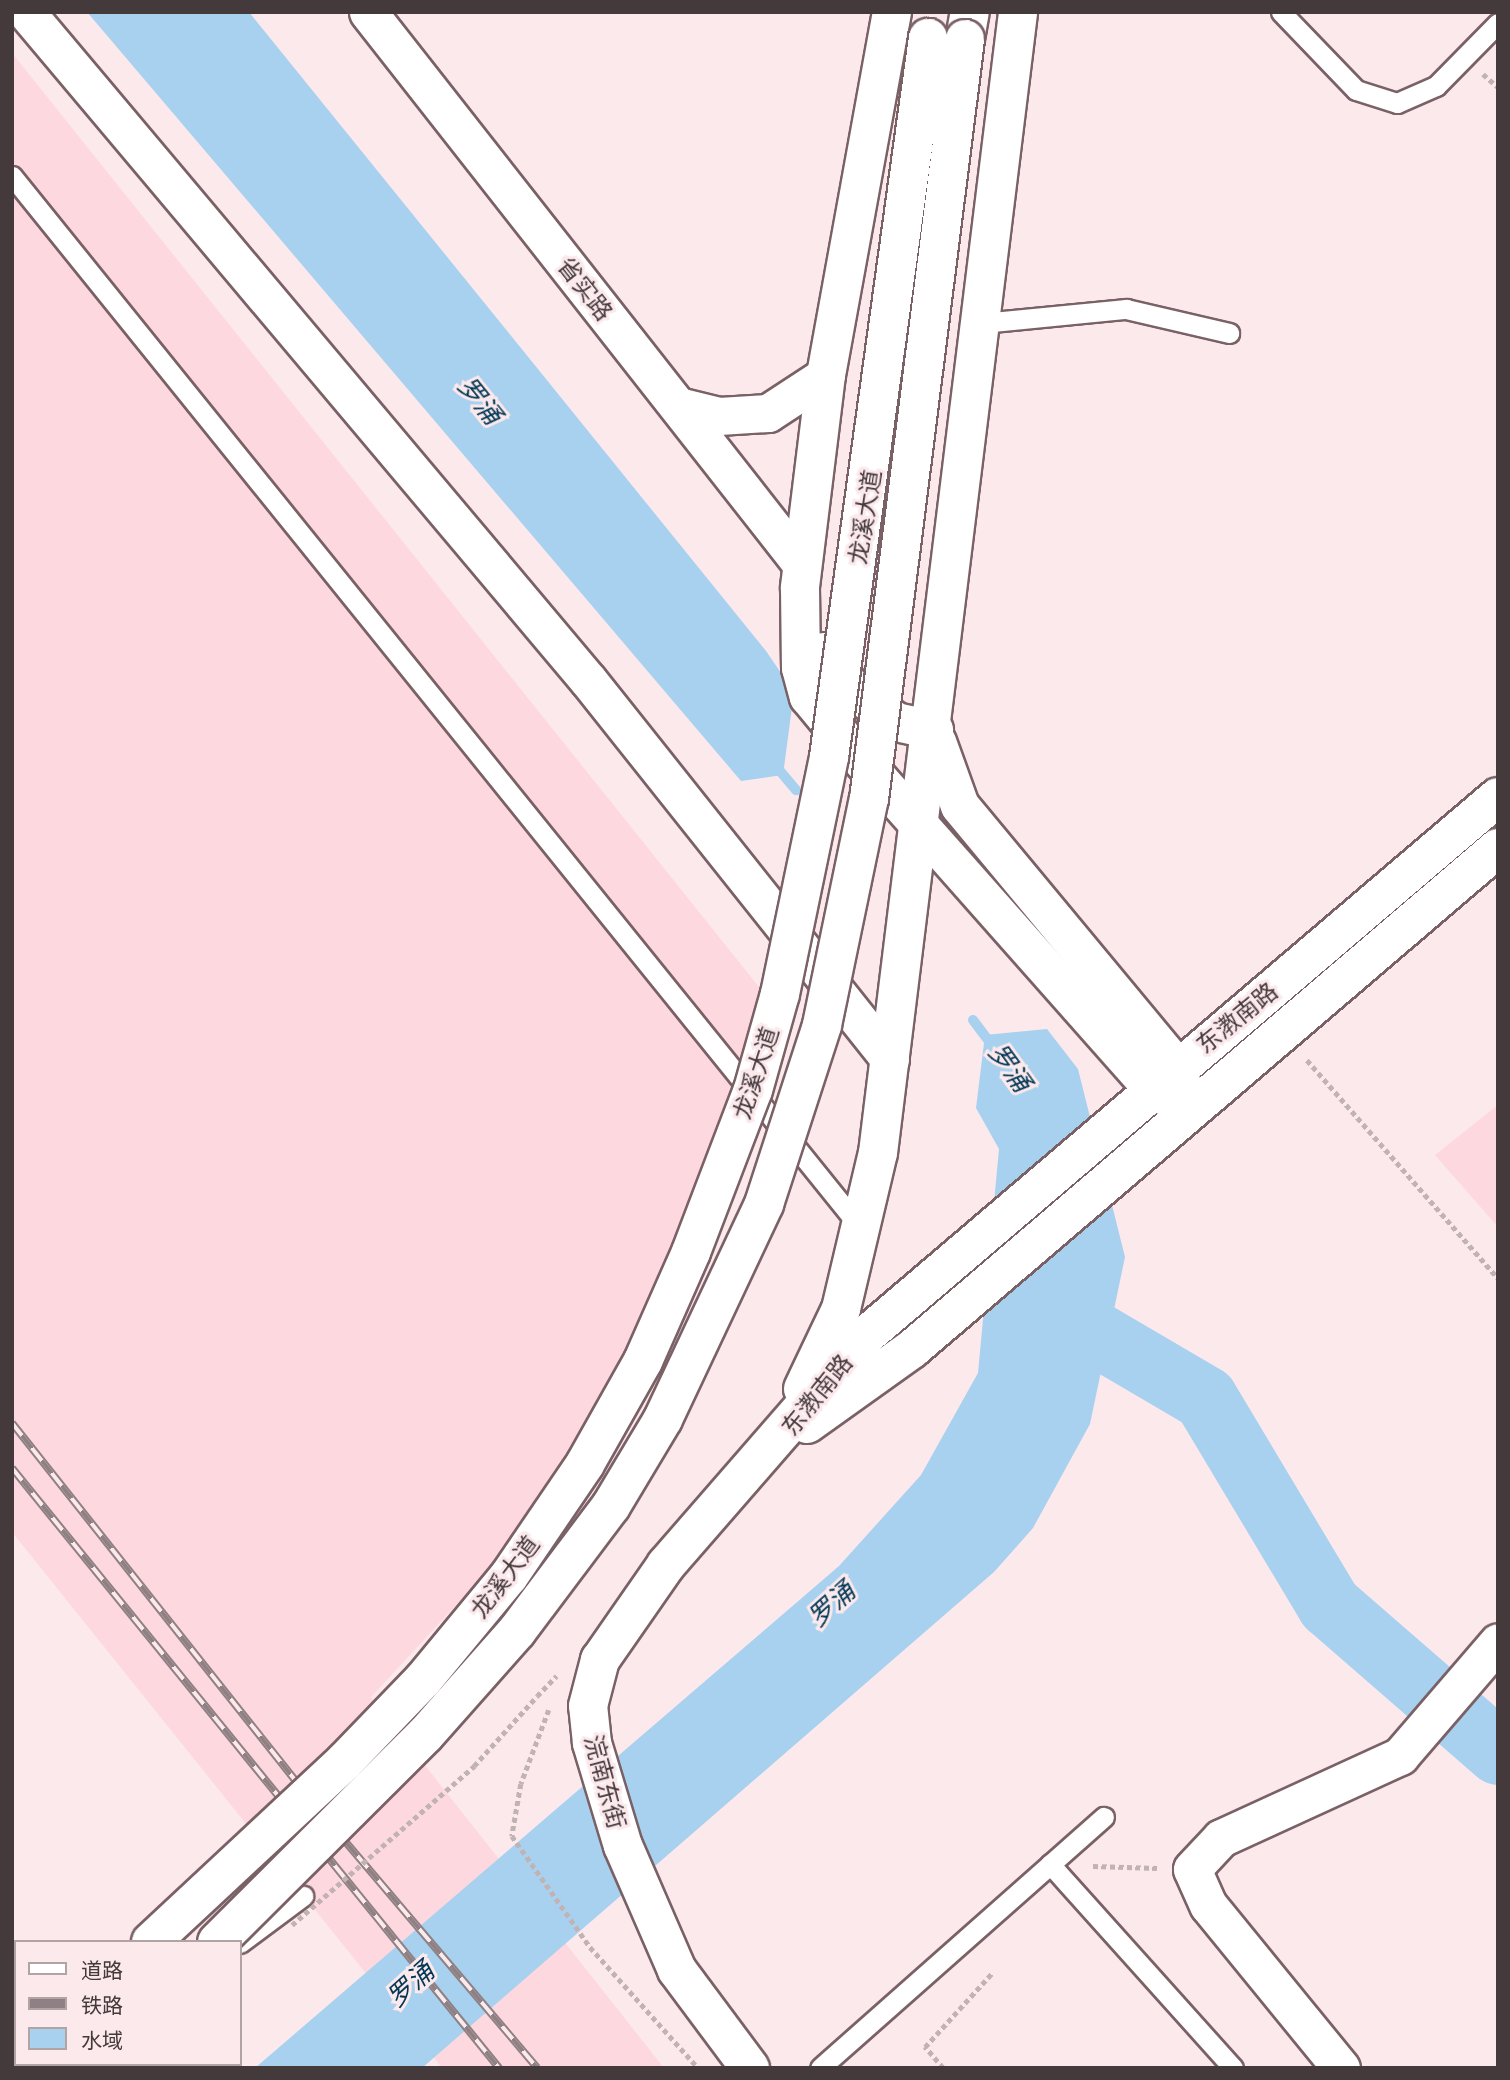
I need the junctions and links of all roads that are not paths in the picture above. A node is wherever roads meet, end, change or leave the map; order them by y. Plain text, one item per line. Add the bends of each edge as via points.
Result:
1 (26, 12) edge
2 (368, 12) edge
3 (892, 12) edge
4 (1018, 12) edge
5 (1281, 12) edge
6 (1498, 23) edge
7 (929, 25) edge
8 (968, 26) edge
9 (12, 176) edge
10 (982, 323) junction
11 (1229, 333) dead end
12 (826, 375) junction
13 (678, 406) junction
14 (801, 577) junction
15 (934, 730) junction
16 (1498, 797) edge
17 (920, 823) junction
18 (1498, 848) edge
19 (890, 1060) junction
20 (1165, 1077) junction
21 (1188, 1110) junction
22 (863, 1231) junction
23 (779, 1442) junction
24 (1487, 1651) edge
25 (1104, 1817) dead end
26 (1050, 1864) junction
27 (303, 1896) dead end
28 (152, 1940) edge
29 (219, 1940) edge
30 (242, 1942) edge
31 (750, 2068) edge
32 (820, 2068) edge
33 (1233, 2068) edge
34 (1341, 2068) edge

1 - 19 street via 588,680
2 - 13 street, 省实路
3 - 12 street
4 - 10 street
5 - 6 lane via 1356,90 1397,103 1436,86
7 - 28 street, 龙溪大道, bridge via 829,757 780,994 753,1090 691,1252 630,1384 509,1576 424,1680 344,1762
8 - 29 street, 龙溪大道, bridge via 869,799 822,1025 764,1204 663,1419 611,1506 517,1631 425,1735
9 - 22 lane
10 - 11 lane via 1126,309
10 - 15 street
12 - 13 street via 768,413 719,416
12 - 14 street
13 - 14 street, 省实路
14 - 15 street via 818,644 852,689 896,722
14 - 17 street via 797,632 809,696
15 - 17 street
15 - 20 street via 960,806
16 - 20 street, 东漖南路
17 - 19 street
17 - 20 street
18 - 21 street, 东漖南路
19 - 22 street
20 - 21 street
20 - 23 street, 东漖南路 via 863,1338
21 - 23 street, 东漖南路 via 852,1395
22 - 23 street via 841,1309
23 - 31 street, 浣南东街 via 666,1565 600,1660 588,1706 602,1789 652,1917 677,1970
24 - 34 street via 1400,1756 1220,1838 1192,1869 1208,1905
25 - 26 lane
26 - 32 lane
26 - 33 lane
27 - 30 lane

